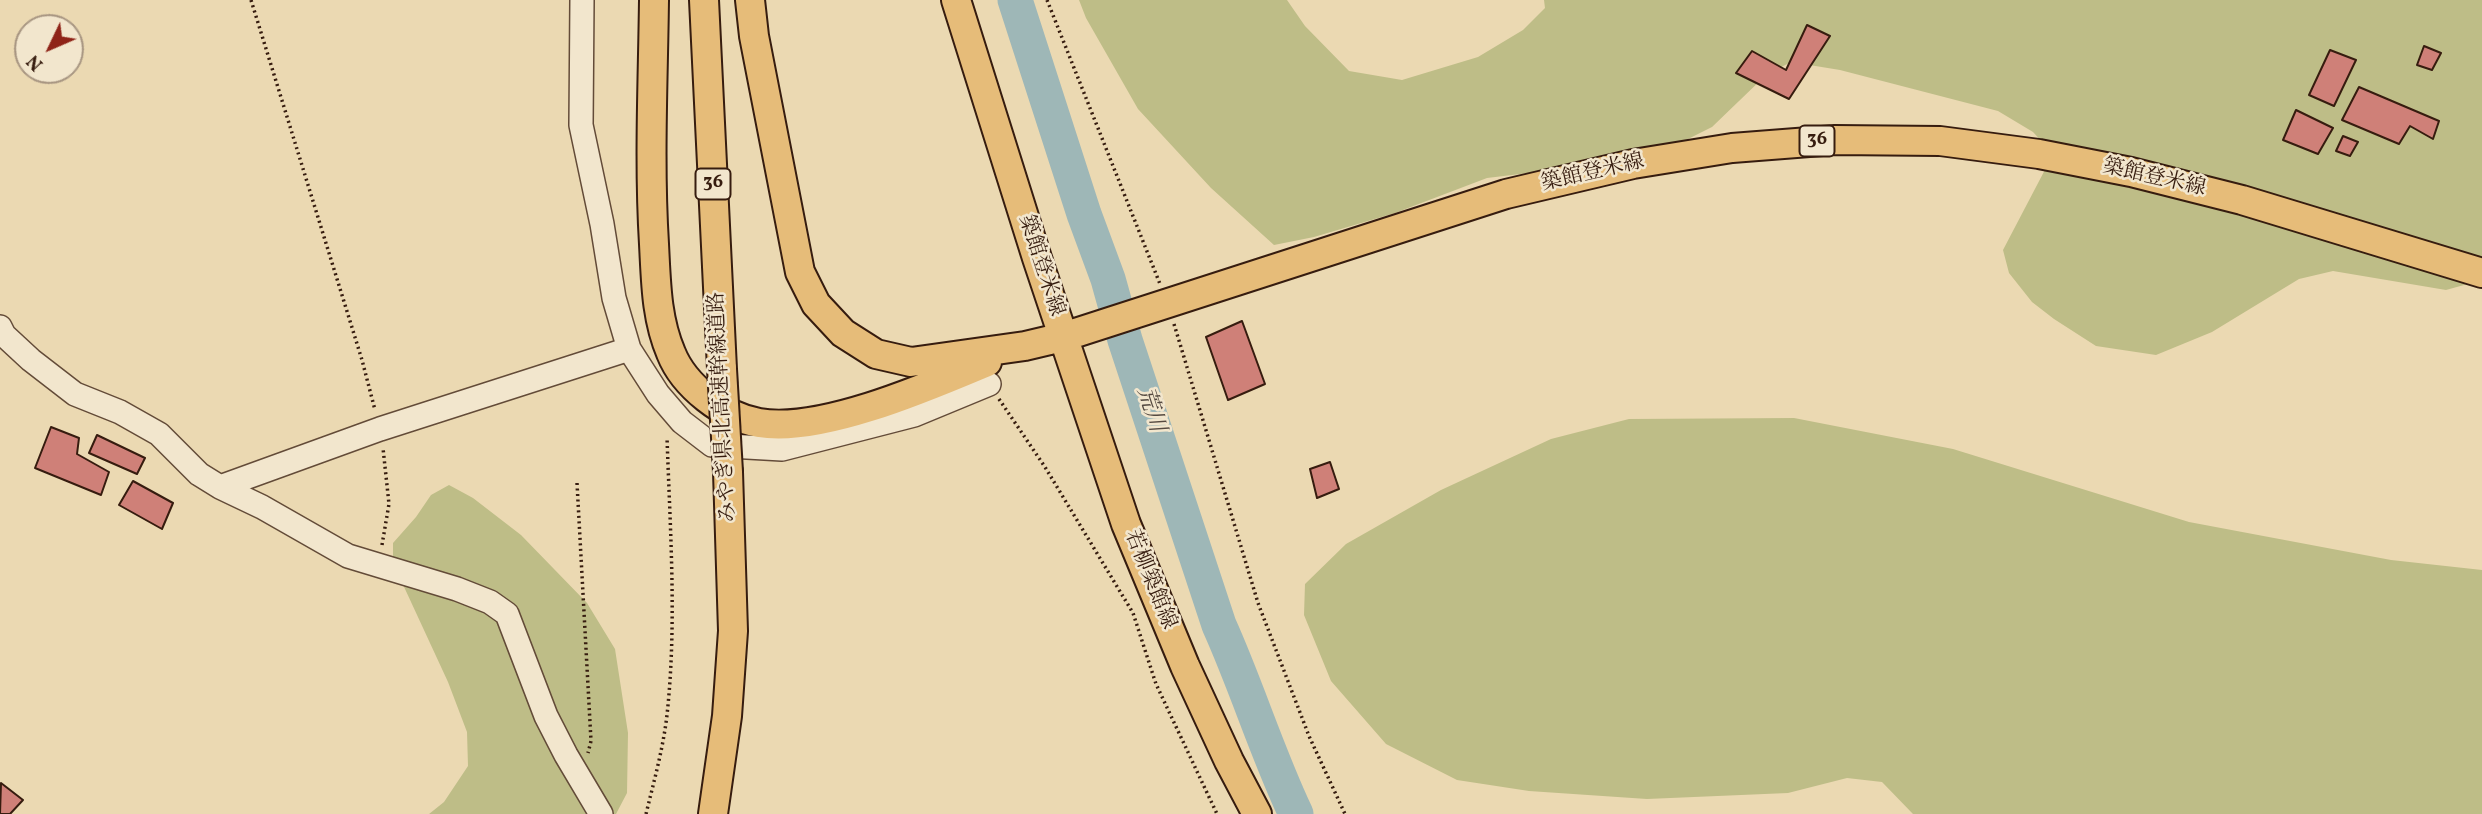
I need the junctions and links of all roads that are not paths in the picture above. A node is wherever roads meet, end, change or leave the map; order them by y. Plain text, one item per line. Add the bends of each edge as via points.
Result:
1 (582, 0) edge
2 (654, 0) edge
3 (704, 0) edge
4 (750, 0) edge
5 (956, 0) edge
6 (2482, 273) edge
7 (0, 327) edge
8 (1075, 333) junction
9 (1025, 346) junction
10 (629, 349) junction
11 (989, 384) road end
12 (220, 487) junction
13 (601, 814) edge
14 (713, 814) edge
15 (1257, 814) edge

1 - 10 street via 581,125 614,298
2 - 9 main road via 650,190 657,295 672,356 706,398 759,423 822,419 912,393
3 - 14 main road, みやぎ県北高速幹線道路 / 36, bridge via 733,631
4 - 9 main road via 800,272 816,304 843,333 876,354 911,362
5 - 8 main road, 築館登米線
6 - 8 main road, 築館登米線 / 36 via 2242,200 2131,172 1940,141 1835,140 1732,148 1633,164 1506,194
7 - 12 street via 31,360 75,394 159,434
8 - 9 main road
8 - 15 main road, 若柳築館線 via 1126,524 1228,761
10 - 11 street via 682,422 712,445 782,449 914,415
10 - 12 street via 380,429
12 - 13 street via 348,556 490,602 507,614 546,716

